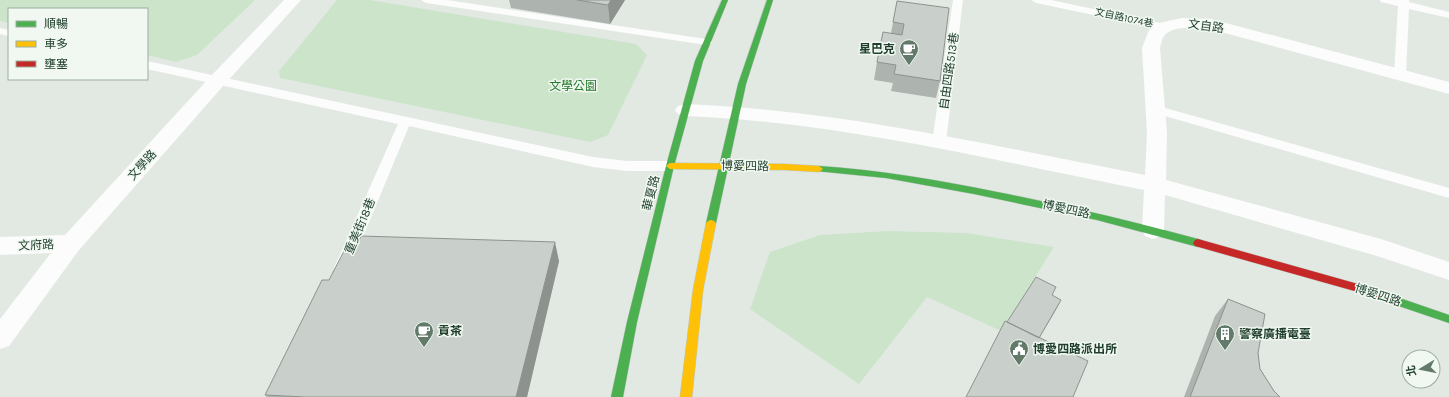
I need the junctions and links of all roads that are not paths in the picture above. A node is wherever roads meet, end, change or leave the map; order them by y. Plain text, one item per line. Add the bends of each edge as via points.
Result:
1 (293, 0) edge
2 (426, 0) edge
3 (489, 0) edge
4 (725, 0) edge
5 (770, 0) edge
6 (958, 0) edge
7 (1036, 0) edge
8 (1385, 0) edge
9 (1404, 2) edge
10 (481, 9) junction
11 (1449, 15) edge
12 (1165, 27) junction
13 (706, 42) junction
14 (148, 65) edge
15 (1400, 74) junction
16 (217, 81) junction
17 (1449, 88) edge
18 (1155, 109) junction
19 (685, 110) junction
20 (737, 112) junction
21 (405, 121) junction
22 (939, 142) junction
23 (670, 166) junction
24 (723, 166) junction
25 (1156, 185) junction
26 (1449, 193) edge
27 (1153, 230) junction
28 (71, 244) junction
29 (0, 246) edge
30 (1449, 271) edge
31 (336, 281) edge
32 (1449, 319) edge
33 (0, 338) edge
34 (617, 397) edge
35 (686, 397) edge

1 - 16 street, 文學路
2 - 10 lane
3 - 10 lane
4 - 13 street, 華夏路
5 - 20 street via 742,84
6 - 22 lane, 自由四路513巷
7 - 12 lane, 文自路1074巷
8 - 9 lane
9 - 11 lane
9 - 15 lane
10 - 13 lane
12 - 15 street, 文自路 via 1182,23 1211,24
12 - 18 street via 1155,34 1151,48
13 - 19 street, 華夏路
14 - 16 lane
15 - 17 street, 文自路
16 - 21 lane
16 - 28 street, 文學路
18 - 25 street
18 - 26 lane
19 - 20 street
19 - 23 street, 華夏路
20 - 22 street via 821,122
20 - 24 street
21 - 23 lane via 593,162 627,166
21 - 31 lane, 重美街18巷
22 - 25 street
23 - 24 street, 博愛四路
23 - 34 street, 華夏路
24 - 27 street, 博愛四路 via 840,170 938,183 1082,212
24 - 35 street via 698,290
25 - 27 street
25 - 30 street via 1382,248
27 - 32 street, 博愛四路 via 1364,290
28 - 29 street, 文府路
28 - 33 street, 文學路

